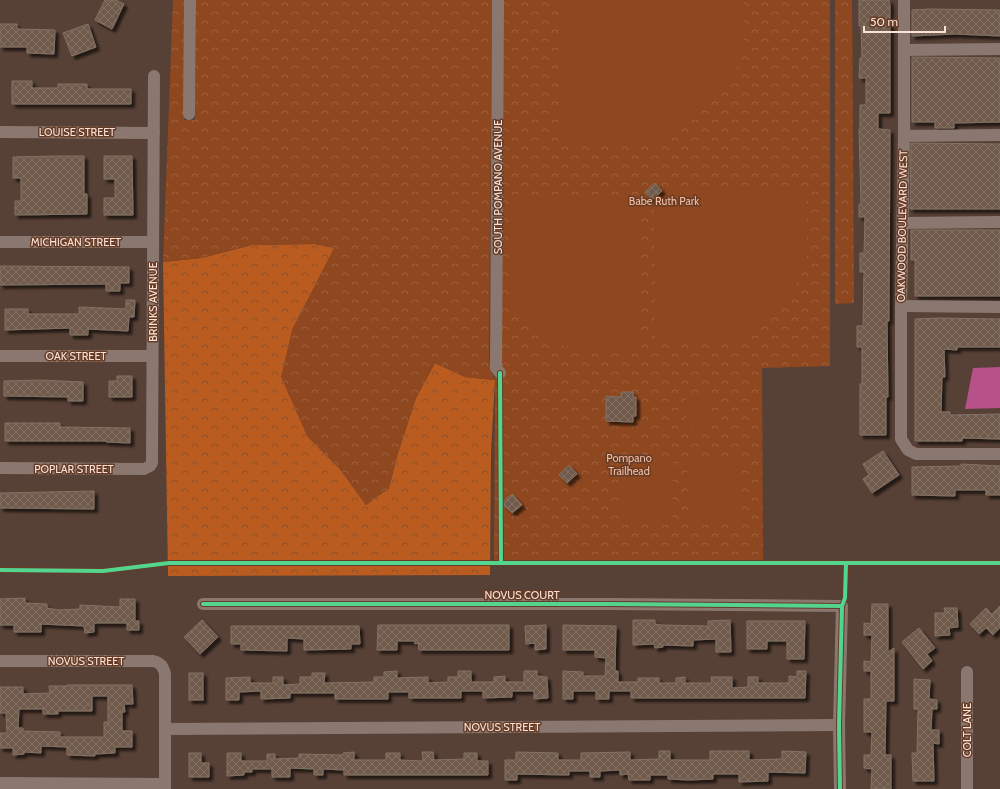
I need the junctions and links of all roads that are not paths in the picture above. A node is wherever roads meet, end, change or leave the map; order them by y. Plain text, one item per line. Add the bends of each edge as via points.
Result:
1 (190, 0) edge
2 (498, 0) edge
3 (904, 0) edge
4 (1000, 49) edge
5 (904, 50) junction
6 (154, 76) dead end
7 (190, 114) dead end
8 (0, 132) edge
9 (154, 133) junction
10 (1000, 135) edge
11 (904, 136) junction
12 (1000, 222) edge
13 (903, 223) junction
14 (0, 242) edge
15 (153, 242) junction
16 (900, 306) junction
17 (1000, 307) edge
18 (0, 356) edge
19 (152, 356) junction
20 (500, 373) dead end
21 (1000, 454) edge
22 (0, 468) edge
23 (147, 468) joint
24 (203, 604) dead end
25 (0, 661) edge
26 (967, 672) dead end
27 (839, 725) junction
28 (165, 729) junction
29 (0, 783) edge
30 (165, 786) edge
31 (840, 789) edge
32 (967, 789) edge

1 - 7 street
2 - 20 street, SOUTH POMPANO AVENUE via 496,368
3 - 5 street, OAKWOOD BOULEVARD WEST
4 - 5 street
5 - 11 street, OAKWOOD BOULEVARD WEST
6 - 9 street, BRINKS AVENUE
8 - 9 street, LOUISE STREET
9 - 15 street, BRINKS AVENUE
10 - 11 street
11 - 13 street, OAKWOOD BOULEVARD WEST
12 - 13 street
13 - 16 street, OAKWOOD BOULEVARD WEST
14 - 15 street, MICHIGAN STREET
15 - 19 street, BRINKS AVENUE
16 - 17 street
16 - 21 street, OAKWOOD BOULEVARD WEST via 902,443 916,454
18 - 19 street, OAK STREET
19 - 23 street, BRINKS AVENUE via 153,457
22 - 23 street, POPLAR STREET
24 - 27 street, NOVUS COURT via 842,606
25 - 28 street, NOVUS STREET via 159,663 165,674
26 - 32 street, COLT LANE
27 - 28 street, NOVUS STREET
27 - 31 street
28 - 30 street
29 - 30 street

